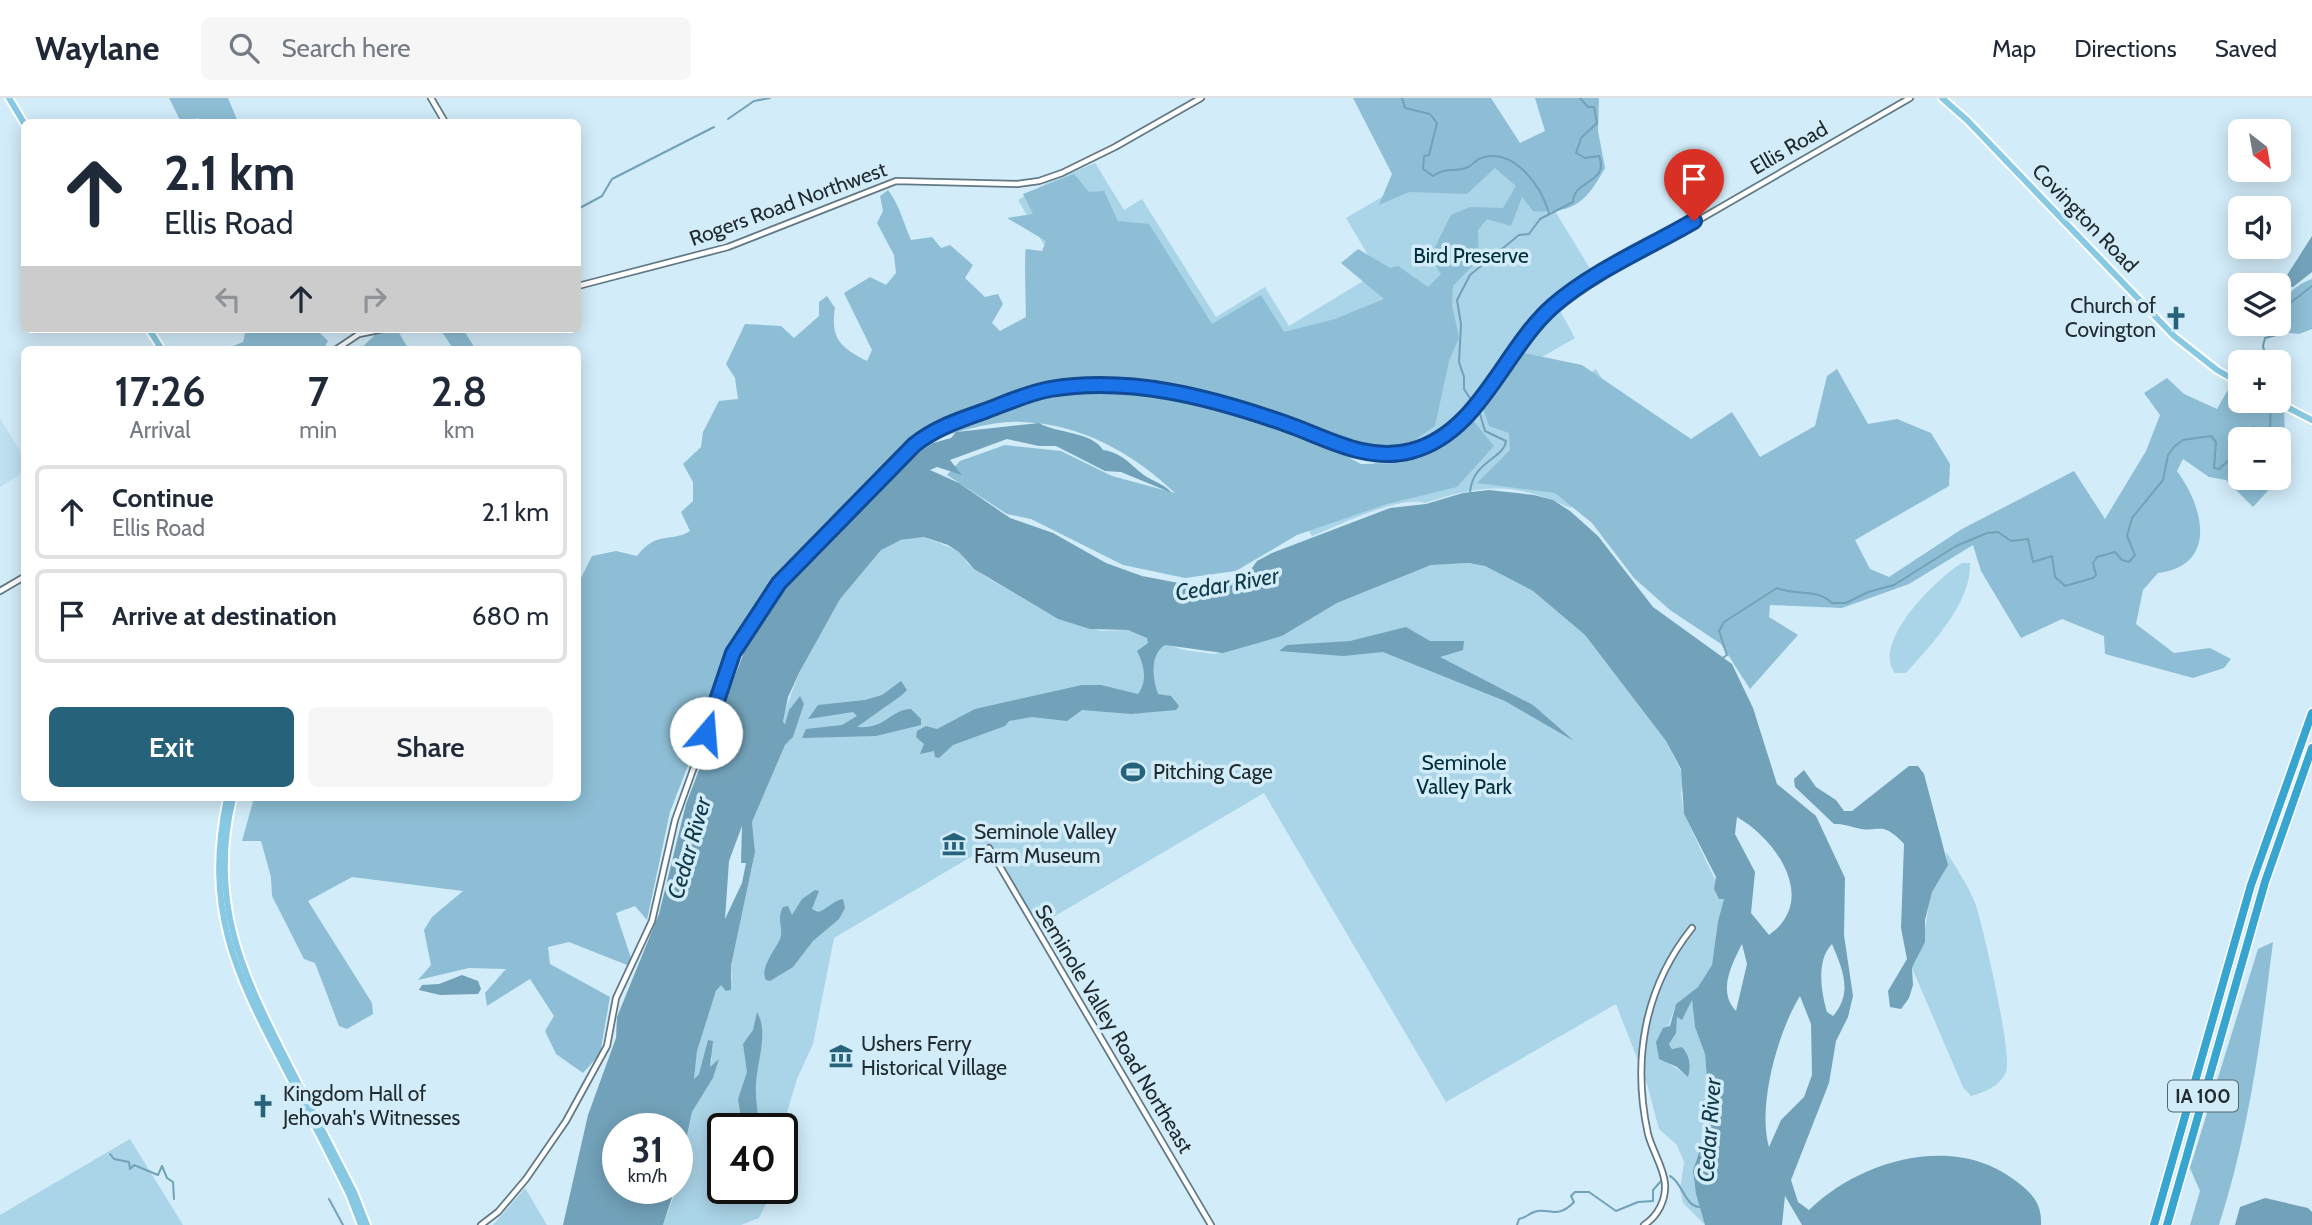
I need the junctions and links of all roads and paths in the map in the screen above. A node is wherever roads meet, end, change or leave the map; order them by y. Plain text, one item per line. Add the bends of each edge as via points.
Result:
1 (9, 98) edge
2 (431, 98) edge
3 (1201, 98) edge
4 (1910, 98) edge
5 (1942, 98) edge
6 (22, 119) edge
7 (443, 119) edge
8 (581, 285) edge
9 (364, 333) edge
10 (341, 346) edge
11 (2228, 376) edge
12 (2291, 410) edge
13 (2312, 420) edge
14 (21, 579) edge
15 (0, 591) edge
16 (2312, 713) edge
17 (2312, 748) edge
18 (227, 801) edge
19 (233, 801) edge
20 (989, 849) dead end
21 (1692, 928) dead end
22 (361, 1225) edge
23 (367, 1225) edge
24 (481, 1225) edge
25 (1211, 1225) edge
26 (1644, 1225) edge
27 (2154, 1225) edge
28 (2167, 1225) edge

1 - 6 main road
2 - 7 street
3 - 8 street, Rogers Road Northwest via 1115,147 1039,181 896,181 728,247
4 - 24 street, Ellis Road via 1574,291 1536,323 1467,416 1424,448 1379,455 1359,451 1276,420 1149,387 1088,386 1037,392 922,438 790,571 738,644 674,820 652,921 616,998 607,1046 566,1121 526,1179
5 - 11 main road, Covington Road via 2175,336
9 - 10 street
12 - 13 main road
14 - 15 street
16 - 27 highway, IA 100 via 2266,839
17 - 28 highway, IA 100 via 2271,862
18 - 22 main road via 219,889 233,959
19 - 23 main road via 224,878 238,958
20 - 25 street, Seminole Valley Road Northeast
21 - 26 street via 1660,978 1640,1052 1645,1122 1665,1186 1660,1209

